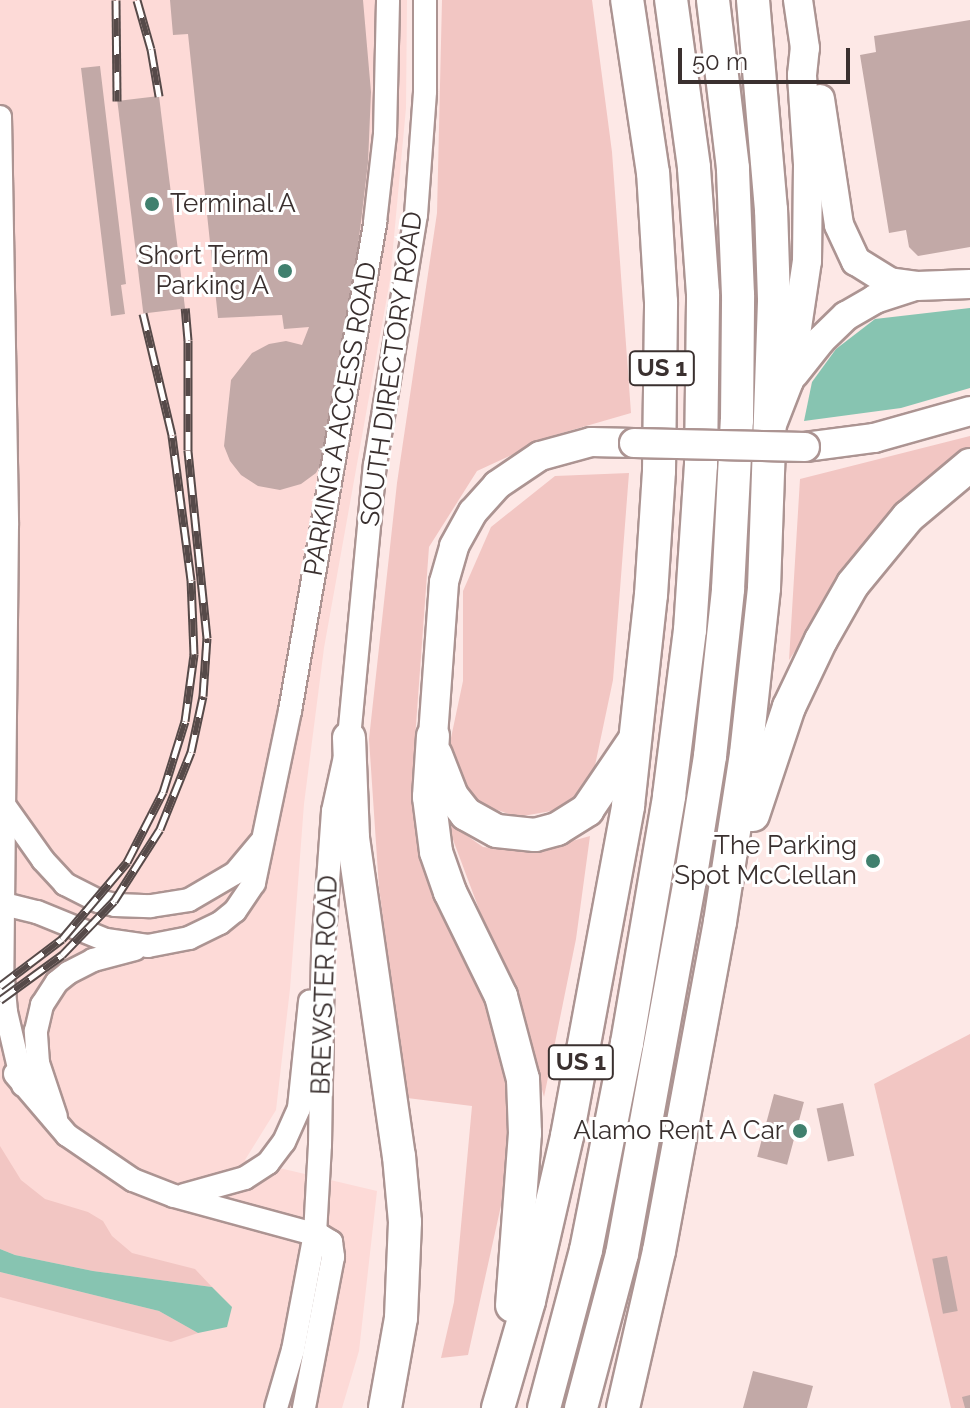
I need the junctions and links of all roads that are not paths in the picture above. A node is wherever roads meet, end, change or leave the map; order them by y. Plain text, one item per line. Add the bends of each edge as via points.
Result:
1 (388, 0) edge
2 (425, 0) edge
3 (627, 0) edge
4 (671, 0) edge
5 (713, 0) edge
6 (753, 0) edge
7 (798, 0) edge
8 (805, 48) junction
9 (0, 117) edge
10 (970, 284) edge
11 (917, 286) junction
12 (789, 381) junction
13 (970, 411) edge
14 (772, 426) junction
15 (970, 465) edge
16 (433, 736) junction
17 (636, 737) junction
18 (349, 738) junction
19 (1, 802) edge
20 (265, 835) junction
21 (2, 903) edge
22 (720, 922) junction
23 (148, 946) junction
24 (323, 951) junction
25 (0, 1053) edge
26 (23, 1085) junction
27 (67, 1135) junction
28 (174, 1196) junction
29 (315, 1234) junction
30 (401, 1318) junction
31 (502, 1396) edge
32 (276, 1408) edge
33 (304, 1408) edge
34 (385, 1408) edge
35 (404, 1408) edge
36 (544, 1408) edge
37 (581, 1408) edge
38 (623, 1408) edge

1 - 20 street, PARKING A ACCESS ROAD via 385,134 375,222
2 - 18 street, SOUTH DIRECTORY ROAD via 419,187 375,465
3 - 17 highway, US 1 via 653,173 662,343 657,511
4 - 36 highway via 694,167 703,294 701,465 690,630 669,796 614,1113 583,1263
5 - 37 highway via 733,168 738,295 728,589 690,881 622,1254
6 - 14 highway via 772,238
7 - 8 main road
8 - 11 main road via 816,78 842,239 867,271 889,282
8 - 12 main road via 807,261
9 - 19 street via 7,525
10 - 11 main road
11 - 12 main road via 875,299 846,316
12 - 14 main road
13 - 16 main road, bridge via 874,438 805,447 591,442 540,456 497,485 454,546 444,582
14 - 22 highway via 756,669
15 - 22 highway via 894,533 831,621 781,727
16 - 17 highway via 442,772 459,806 484,826 522,835 557,829 587,810
16 - 31 highway via 429,797 436,852 501,996 523,1079 525,1133
17 - 31 highway, US 1 via 567,1136
18 - 24 street, BREWSTER ROAD via 333,811
18 - 30 highway via 353,838 403,1188
19 - 20 street, PARKING A ACCESS ROAD via 65,884 115,905 169,904 206,892 247,862
19 - 21 street
20 - 23 street, PARKING A ACCESS ROAD via 254,883 235,911 189,938
21 - 23 street, PARKING A ACCESS ROAD via 106,940
21 - 26 street via 4,996
22 - 38 highway via 662,1238
23 - 27 street via 81,966 57,982 42,1005 36,1031 38,1063
24 - 28 street via 310,1003 299,1108 284,1142 268,1163 245,1178
24 - 29 street, BREWSTER ROAD
25 - 26 street
26 - 27 street
27 - 28 street via 115,1170
28 - 29 street
29 - 32 street, BREWSTER ROAD
29 - 33 street via 331,1242 333,1257
30 - 34 highway
30 - 35 highway

